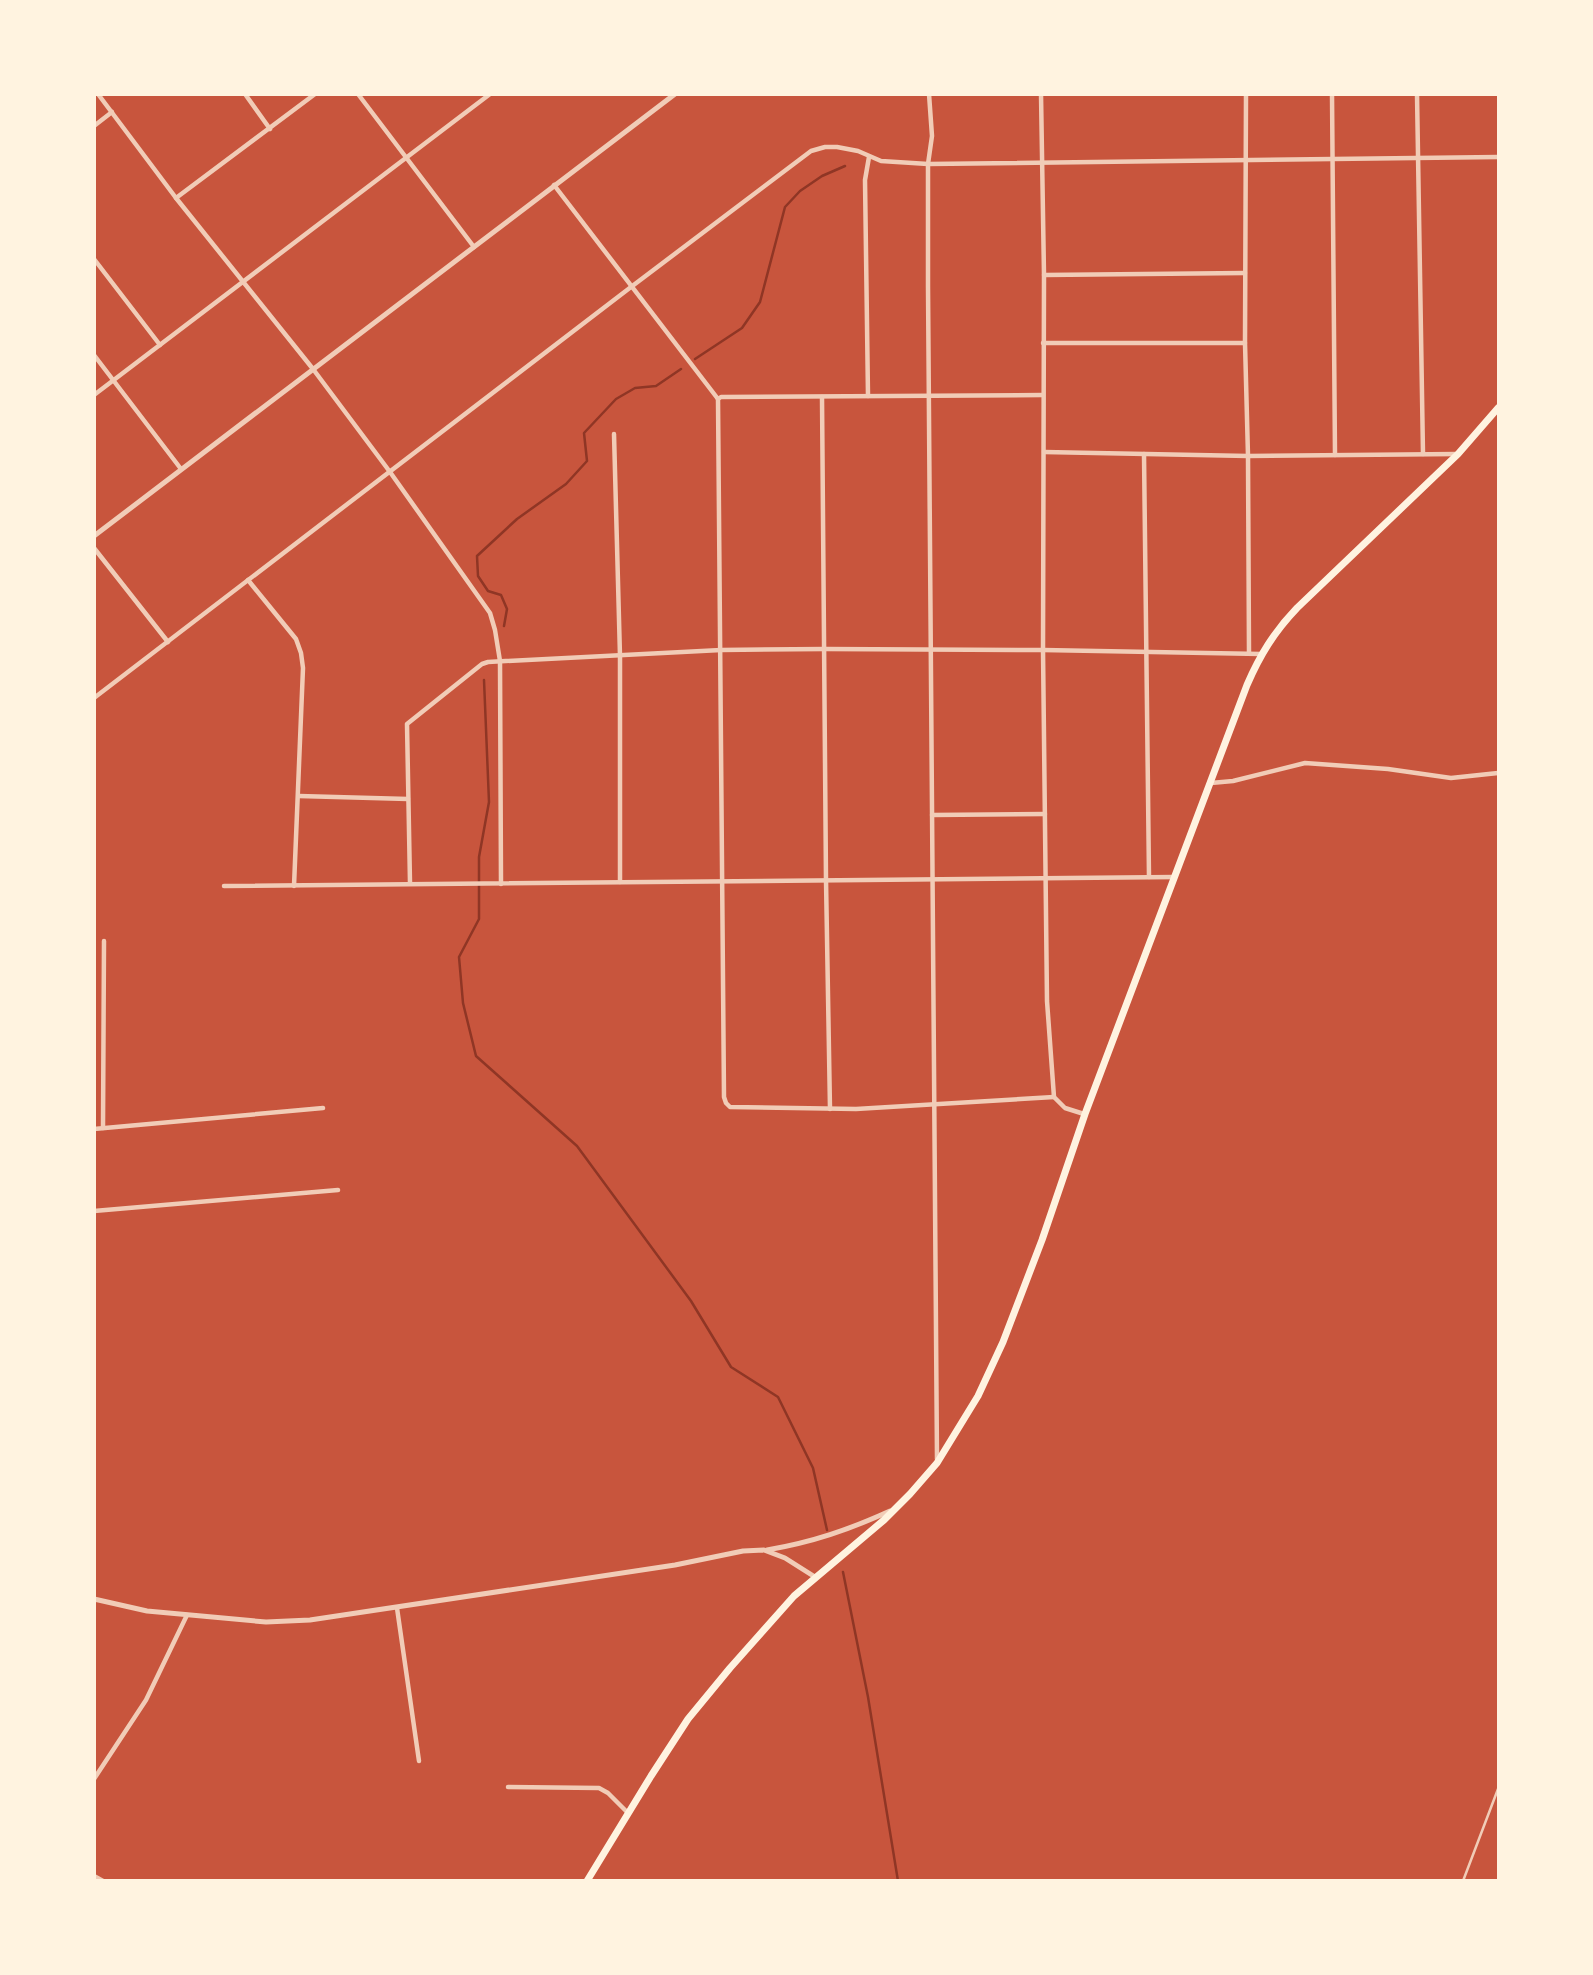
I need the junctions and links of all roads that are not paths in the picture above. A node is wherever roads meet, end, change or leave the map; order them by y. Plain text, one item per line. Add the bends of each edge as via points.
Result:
1 (98, 94) edge
2 (245, 94) edge
3 (315, 94) edge
4 (358, 94) edge
5 (490, 94) edge
6 (675, 94) edge
7 (929, 94) edge
8 (1041, 94) edge
9 (1246, 94) edge
10 (1332, 94) edge
11 (1418, 94) edge
12 (112, 112) junction
13 (94, 126) edge
14 (270, 129) junction
15 (406, 157) junction
16 (869, 157) junction
17 (1499, 158) edge
18 (1418, 159) junction
19 (1333, 160) junction
20 (1246, 161) junction
21 (1041, 163) junction
22 (928, 164) junction
23 (554, 185) junction
24 (176, 198) junction
25 (474, 247) junction
26 (95, 260) edge
27 (1245, 272) junction
28 (1044, 275) junction
29 (243, 282) junction
30 (631, 287) junction
31 (1043, 343) junction
32 (1245, 343) junction
33 (160, 345) junction
34 (94, 355) edge
35 (313, 369) junction
36 (114, 380) junction
37 (94, 395) edge
38 (1043, 395) junction
39 (868, 396) junction
40 (929, 396) junction
41 (822, 397) junction
42 (718, 399) junction
43 (1499, 408) edge
44 (614, 434) dead end
45 (1044, 452) junction
46 (1144, 454) junction
47 (1423, 454) junction
48 (1458, 454) junction
49 (1335, 455) junction
50 (1248, 456) junction
51 (181, 469) junction
52 (390, 472) junction
53 (94, 536) edge
54 (94, 548) edge
55 (248, 580) junction
56 (168, 642) junction
57 (825, 649) junction
58 (931, 649) junction
59 (720, 650) junction
60 (1043, 650) junction
61 (1146, 651) junction
62 (1250, 653) junction
63 (1261, 654) junction
64 (620, 656) junction
65 (500, 661) junction
66 (94, 698) edge
67 (1499, 773) edge
68 (1210, 783) junction
69 (299, 796) junction
70 (408, 799) junction
71 (1045, 814) junction
72 (932, 815) junction
73 (1149, 877) junction
74 (1175, 877) junction
75 (1046, 878) junction
76 (933, 879) junction
77 (826, 880) junction
78 (722, 881) junction
79 (620, 882) junction
80 (410, 883) junction
81 (501, 884) junction
82 (224, 886) dead end
83 (295, 886) junction
84 (104, 941) dead end
85 (1054, 1097) junction
86 (935, 1105) junction
87 (323, 1108) dead end
88 (830, 1109) junction
89 (1085, 1114) junction
90 (103, 1128) junction
91 (94, 1129) edge
92 (338, 1190) dead end
93 (94, 1211) edge
94 (937, 1463) junction
95 (895, 1509) junction
96 (764, 1550) junction
97 (815, 1577) junction
98 (94, 1600) edge
99 (397, 1608) junction
100 (187, 1615) junction
101 (419, 1761) dead end
102 (94, 1779) edge
103 (508, 1787) dead end
104 (1499, 1789) edge
105 (628, 1813) junction
106 (94, 1876) edge
107 (103, 1881) edge
108 (587, 1881) edge
109 (1463, 1881) edge

1 - 12 street
2 - 14 street
3 - 14 street
4 - 15 street
5 - 15 street
6 - 23 street
7 - 22 street via 932,136
8 - 21 street
9 - 20 street
10 - 19 street
11 - 18 street
12 - 13 street
12 - 24 street
14 - 24 street
15 - 25 street
15 - 29 street
16 - 22 street
16 - 30 street via 837,147 811,151
16 - 39 street via 865,180
17 - 18 street
18 - 19 street
18 - 47 street
19 - 20 street
19 - 49 street
20 - 21 street
20 - 27 street
21 - 22 street
21 - 28 street
22 - 40 street
23 - 25 street
23 - 30 street
24 - 29 street
25 - 35 street
26 - 33 street
27 - 28 street
27 - 32 street
28 - 31 street
29 - 33 street
29 - 35 street
30 - 42 street
30 - 52 street
31 - 32 street
31 - 38 street
32 - 50 street
33 - 36 street
34 - 36 street
35 - 51 street
35 - 52 street
36 - 37 street
36 - 51 street
38 - 40 street
38 - 45 street
39 - 40 street
39 - 41 street
40 - 58 street
41 - 42 street
41 - 57 street
42 - 59 street
43 - 48 main road
44 - 64 street
45 - 46 street
45 - 60 street
46 - 50 street
46 - 61 street
47 - 48 street
47 - 49 street
48 - 63 main road via 1297,608
49 - 50 street
50 - 62 street
51 - 53 street
52 - 55 street
52 - 65 street via 490,613
54 - 56 street
55 - 56 street
55 - 69 street via 296,639 301,653
56 - 66 street
57 - 58 street
57 - 59 street
57 - 77 street
58 - 60 street
58 - 72 street
59 - 64 street
59 - 78 street
60 - 61 street
60 - 71 street
61 - 62 street
61 - 73 street
62 - 63 street
63 - 68 main road
64 - 65 street
64 - 79 street
65 - 70 street via 482,664 407,724
65 - 81 street
67 - 68 street via 1451,778 1305,763
68 - 74 main road
69 - 70 street
69 - 83 street
70 - 80 street
71 - 72 street
71 - 75 street
72 - 76 street
73 - 74 street
73 - 75 street
74 - 89 main road
75 - 76 street
75 - 85 street via 1046,1001
76 - 77 street
76 - 86 street
77 - 78 street
77 - 88 street
78 - 79 street
78 - 88 street via 726,1103 730,1107
79 - 81 street
80 - 81 street
80 - 83 street
82 - 83 street
84 - 90 street
85 - 86 street
85 - 89 street via 1065,1108
86 - 88 street
86 - 94 street
87 - 90 street
89 - 94 main road via 993,1367
90 - 91 street
92 - 93 street
94 - 95 main road
95 - 96 street via 846,1531
95 - 97 main road
96 - 97 street
96 - 99 street
97 - 105 main road via 758,1635 688,1719
98 - 100 street
99 - 100 street via 266,1622
99 - 101 street
100 - 102 street via 146,1700
103 - 105 street via 599,1788
104 - 109 lane
105 - 108 main road
106 - 107 street

